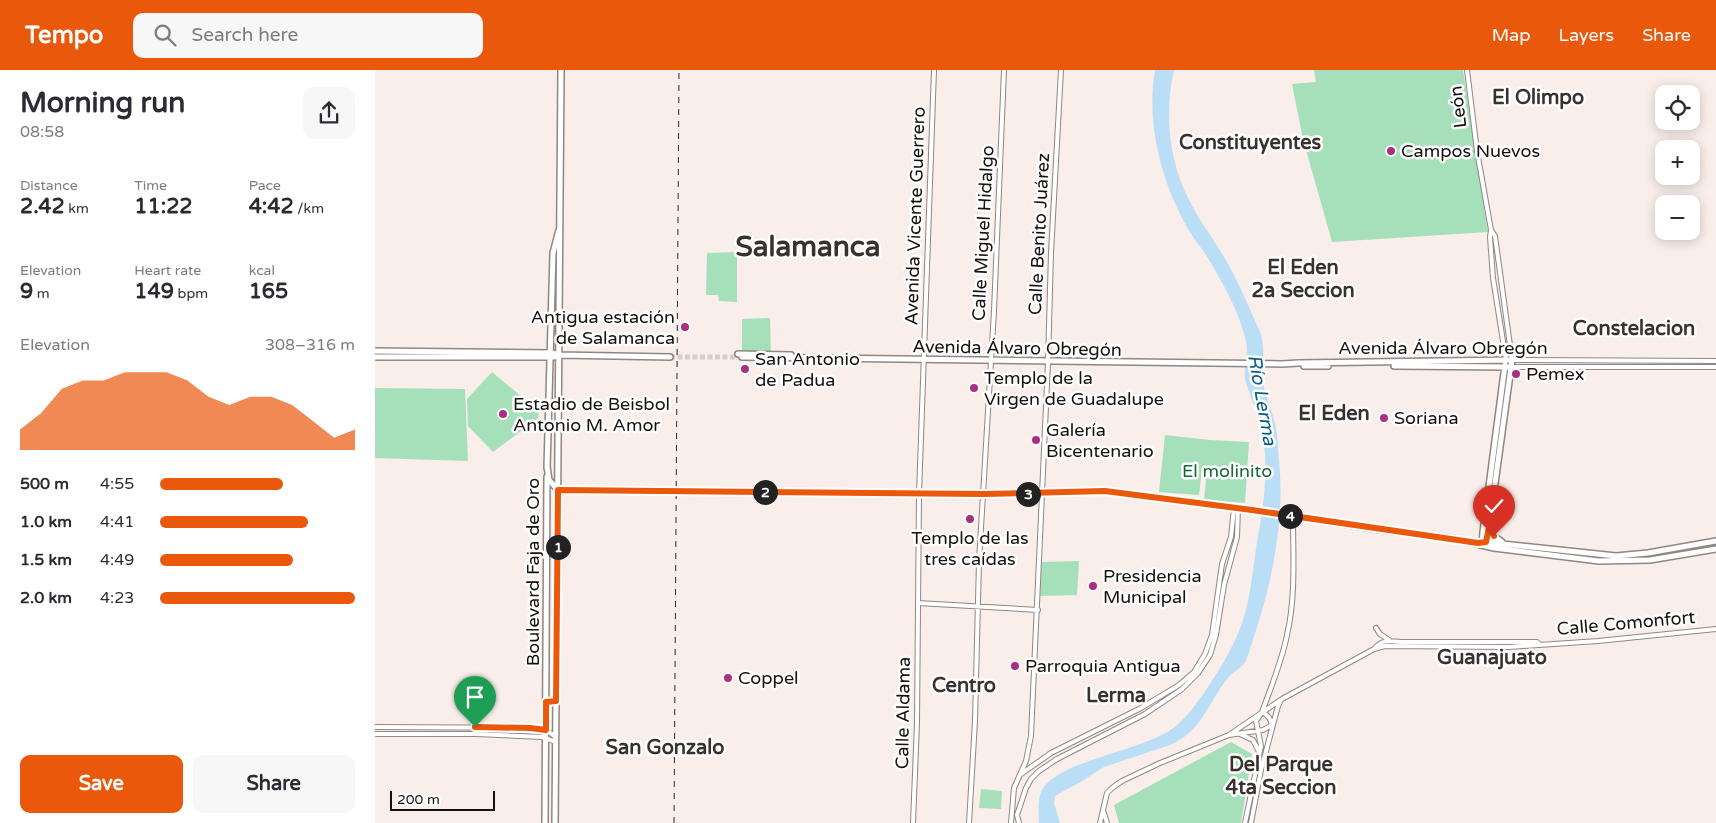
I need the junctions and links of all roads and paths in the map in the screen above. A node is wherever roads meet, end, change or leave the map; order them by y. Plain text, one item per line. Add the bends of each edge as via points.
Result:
1 (561, 70) edge
2 (934, 70) edge
3 (1004, 70) edge
4 (1061, 70) edge
5 (1467, 70) edge
6 (560, 228) junction
7 (375, 351) edge
8 (482, 354) junction
9 (551, 355) junction
10 (559, 356) junction
11 (375, 357) edge
12 (670, 357) tunnel mouth
13 (740, 357) tunnel mouth
14 (1509, 360) junction
15 (925, 361) junction
16 (990, 361) junction
17 (1716, 361) edge
18 (1048, 362) junction
19 (1291, 364) junction
20 (1716, 366) edge
21 (1508, 367) junction
22 (547, 466) junction
23 (558, 490) junction
24 (919, 494) junction
25 (984, 494) junction
26 (1042, 494) junction
27 (1236, 508) junction
28 (1290, 516) junction
29 (1489, 527) junction
30 (1716, 541) edge
31 (1483, 544) junction
32 (1510, 544) junction
33 (1716, 548) edge
34 (918, 604) junction
35 (977, 607) junction
36 (1038, 610) junction
37 (1376, 628) dead end
38 (1716, 629) edge
39 (1389, 640) junction
40 (1539, 644) junction
41 (1378, 646) junction
42 (1283, 699) junction
43 (556, 701) junction
44 (546, 702) junction
45 (1262, 712) junction
46 (1272, 725) junction
47 (375, 727) edge
48 (546, 730) junction
49 (1259, 731) junction
50 (1238, 733) junction
51 (375, 734) edge
52 (1229, 735) junction
53 (545, 738) junction
54 (556, 740) junction
55 (1260, 755) junction
56 (1018, 776) junction
57 (545, 791) junction
58 (555, 796) junction
59 (1104, 807) junction
60 (1012, 809) junction
61 (1018, 822) edge
62 (545, 823) edge
63 (555, 823) edge
64 (913, 823) edge
65 (969, 823) edge
66 (1011, 823) edge
67 (1100, 823) edge
68 (1107, 823) edge
69 (1245, 823) edge
70 (1251, 823) edge

1 - 6 main road
2 - 15 street, Avenida Vicente Guerrero
3 - 16 street, Calle Miguel Hidalgo
4 - 18 street, Calle Benito Juárez
5 - 14 street, León
6 - 9 main road, Boulevard Faja de Oro via 553,253
6 - 10 main road, Boulevard Faja de Oro
7 - 8 main road
8 - 9 main road
8 - 11 main road
9 - 10 main road
9 - 22 main road, Boulevard Faja de Oro
10 - 12 main road
10 - 23 main road, Boulevard Faja de Oro
13 - 15 main road, Avenida Álvaro Obregón
14 - 17 street, Avenida Álvaro Obregón
14 - 19 main road, Avenida Álvaro Obregón
14 - 21 main road
15 - 16 main road, Avenida Álvaro Obregón
15 - 24 street, Avenida Vicente Guerrero
16 - 18 main road, Avenida Álvaro Obregón
16 - 25 street, Calle Miguel Hidalgo
18 - 19 main road, Avenida Álvaro Obregón
18 - 26 street, Calle Benito Juárez
19 - 21 main road, Avenida Álvaro Obregón via 1313,367
20 - 21 street, Avenida Álvaro Obregón
21 - 29 main road
21 - 31 main road
22 - 23 main road via 549,480
22 - 44 main road, Boulevard Faja de Oro
23 - 24 main road
23 - 43 main road, Boulevard Faja de Oro
24 - 25 main road
24 - 34 street, Avenida Vicente Guerrero
25 - 26 main road
25 - 35 street, Calle Miguel Hidalgo
26 - 27 main road via 1105,491
26 - 36 street, Calle Benito Juárez
27 - 28 main road
27 - 56 street via 1222,564 1212,635 1194,672 1141,708 1051,753
27 - 61 street via 1237,537 1224,586 1216,636 1199,673 1183,689 1145,714 1043,768 1026,788
28 - 31 main road
28 - 45 street via 1293,580 1289,623 1285,645
29 - 31 main road
29 - 32 main road via 1498,540
30 - 32 main road via 1616,556
31 - 32 main road
31 - 33 main road via 1582,560 1616,562 1650,560
34 - 35 street
34 - 64 street, Calle Aldama
35 - 36 street
35 - 65 street, Calle Miguel Hidalgo
36 - 56 street, Calle Benito Juárez via 1031,745
37 - 39 street
38 - 40 street, Calle Comonfort
39 - 40 street, Calle Comonfort
39 - 41 street, Calle Comonfort
40 - 41 street, Calle Comonfort via 1505,647
41 - 42 street
42 - 45 street
42 - 46 street via 1277,706
43 - 44 main road
43 - 54 main road, Boulevard Faja de Oro
44 - 48 main road, Boulevard Faja de Oro
45 - 46 street
45 - 49 street via 1256,721
45 - 52 street
46 - 49 street
46 - 70 street
47 - 48 street
48 - 53 main road, Boulevard Faja de Oro
48 - 54 street
49 - 50 street
49 - 55 street
50 - 52 street
50 - 55 street via 1253,740
51 - 53 street
52 - 59 street via 1122,781 1111,788
53 - 54 street
53 - 57 main road, Boulevard Faja de Oro
54 - 58 main road, Boulevard Faja de Oro
55 - 69 street
56 - 60 street, Calle Benito Juárez
57 - 58 main road via 551,791
57 - 62 main road, Boulevard Faja de Oro
58 - 63 main road, Boulevard Faja de Oro
59 - 67 street
59 - 68 street
60 - 61 street
60 - 66 street, Calle Benito Juárez
67 - 68 street

